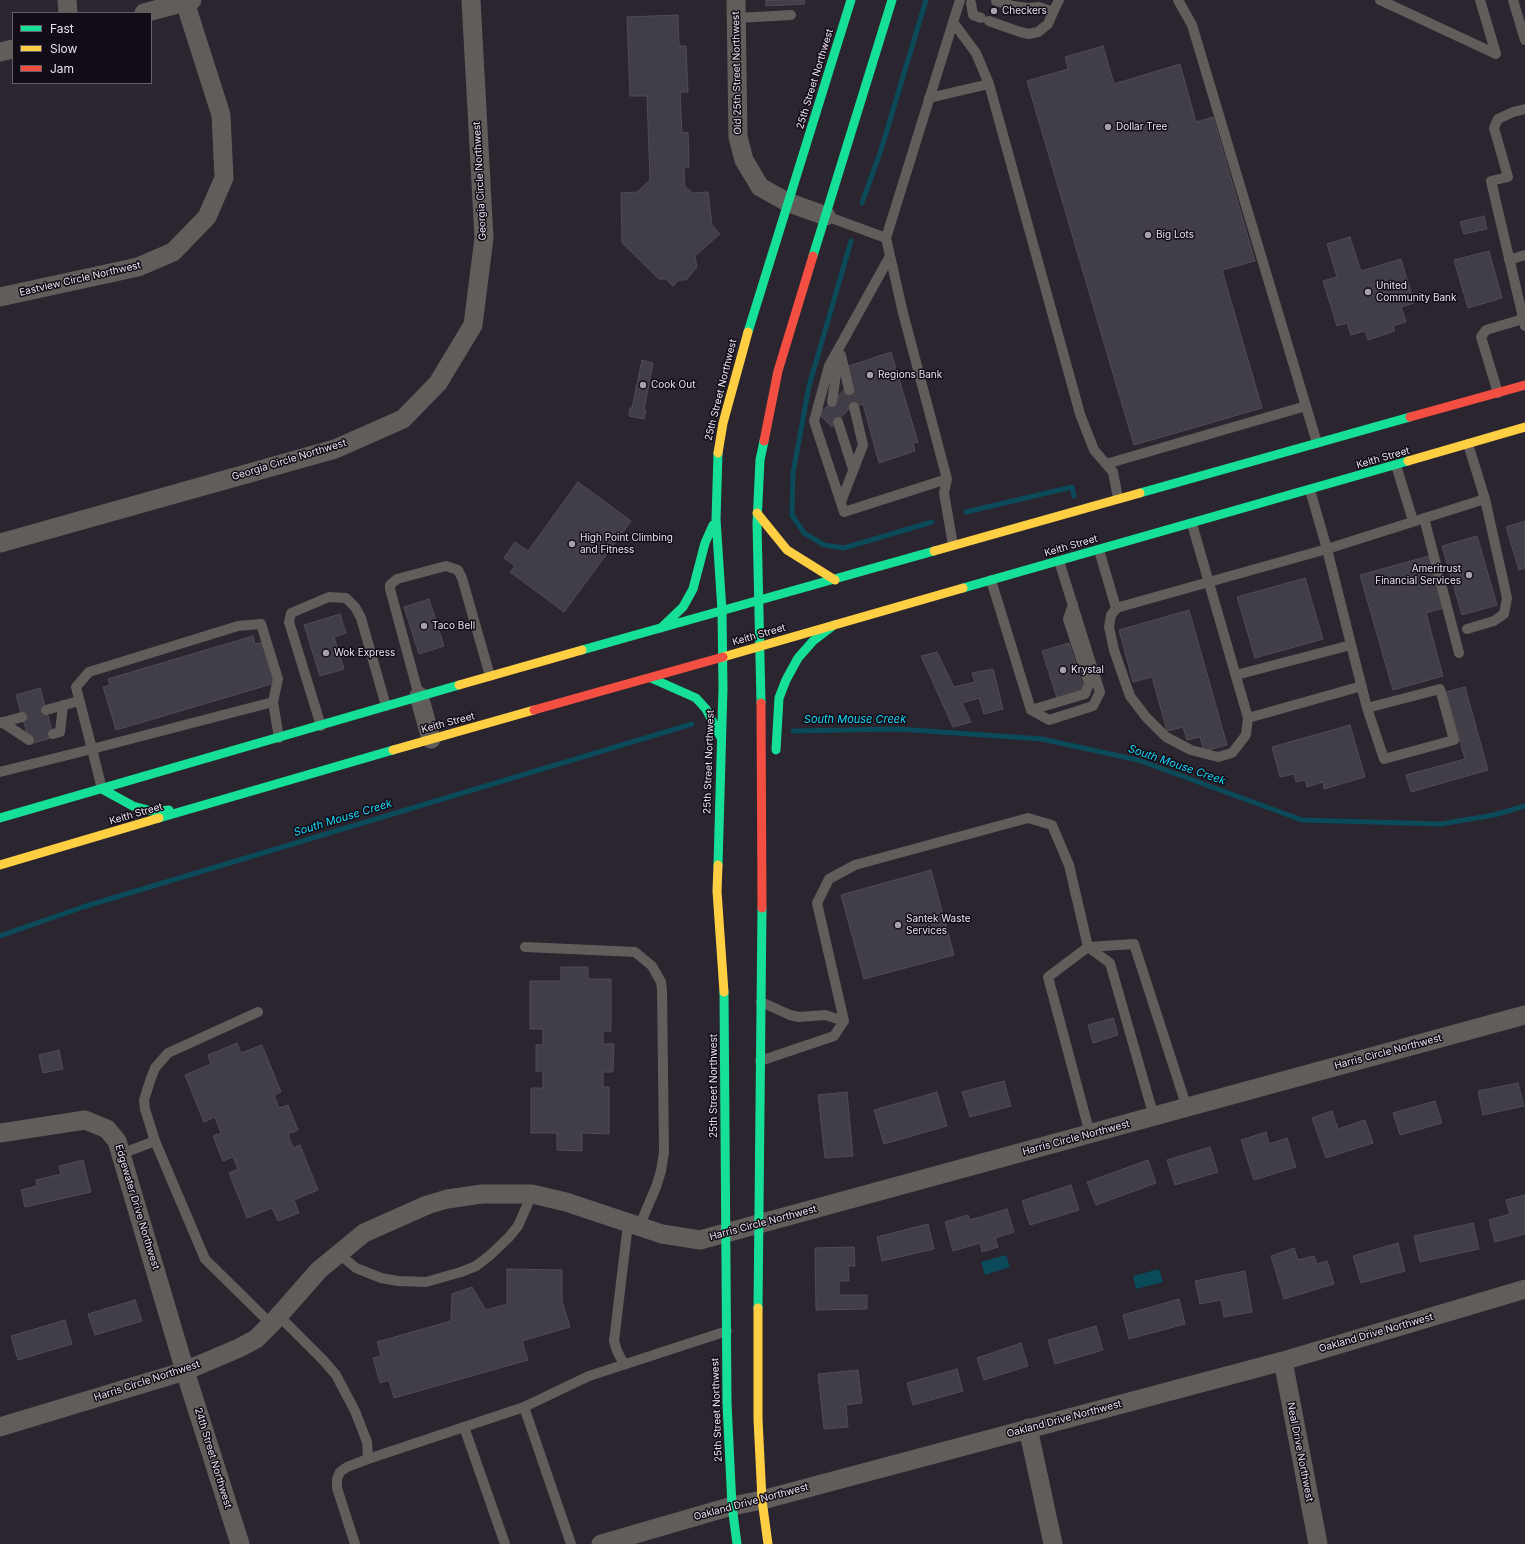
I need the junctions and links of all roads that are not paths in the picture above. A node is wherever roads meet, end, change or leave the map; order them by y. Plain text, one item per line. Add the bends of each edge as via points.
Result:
1 (67, 0) edge
2 (471, 0) edge
3 (851, 0) edge
4 (892, 0) edge
5 (961, 0) edge
6 (1059, 0) edge
7 (1178, 0) edge
8 (1380, 0) edge
9 (1480, 0) edge
10 (1513, 0) edge
11 (188, 1) edge
12 (996, 1) edge
13 (974, 2) edge
14 (736, 9) edge
15 (68, 12) edge
16 (148, 12) edge
17 (1053, 12) junction
18 (792, 14) dead end
19 (953, 22) junction
20 (1525, 40) edge
21 (12, 49) edge
22 (0, 52) edge
23 (989, 84) junction
24 (929, 98) junction
25 (1525, 110) edge
26 (787, 202) junction
27 (826, 216) junction
28 (886, 238) junction
29 (1525, 255) edge
30 (890, 256) junction
31 (1509, 260) junction
32 (0, 298) edge
33 (1524, 322) edge
34 (840, 347) junction
35 (1525, 385) edge
36 (849, 390) dead end
37 (1498, 393) junction
38 (832, 402) dead end
39 (1306, 406) junction
40 (854, 407) dead end
41 (838, 422) dead end
42 (1525, 428) edge
43 (1317, 443) junction
44 (1468, 444) junction
45 (1106, 464) junction
46 (1396, 465) junction
47 (854, 469) junction
48 (947, 479) junction
49 (1310, 490) junction
50 (1118, 498) junction
51 (1485, 499) junction
52 (841, 502) junction
53 (757, 513) junction
54 (1424, 518) junction
55 (716, 519) junction
56 (1413, 521) junction
57 (1192, 524) junction
58 (0, 543) edge
59 (953, 545) junction
60 (1327, 549) junction
61 (1099, 550) junction
62 (1059, 561) junction
63 (835, 580) junction
64 (991, 580) junction
65 (1210, 582) junction
66 (760, 600) junction
67 (1073, 604) junction
68 (1117, 608) junction
69 (722, 611) junction
70 (834, 625) junction
71 (661, 628) junction
72 (1467, 629) dead end
73 (1350, 645) junction
74 (760, 646) junction
75 (1459, 653) dead end
76 (723, 657) junction
77 (1236, 675) junction
78 (490, 676) junction
79 (651, 678) junction
80 (1362, 686) junction
81 (419, 696) junction
82 (79, 701) junction
83 (273, 702) junction
84 (63, 705) junction
85 (386, 706) junction
86 (1367, 708) junction
87 (46, 710) dead end
88 (1031, 710) junction
89 (22, 717) dead end
90 (1248, 718) junction
91 (1, 722) edge
92 (320, 726) junction
93 (53, 734) dead end
94 (720, 737) junction
95 (279, 738) junction
96 (431, 739) junction
97 (29, 740) dead end
98 (92, 749) junction
99 (775, 757) dead end
100 (0, 772) edge
101 (771, 780) dead end
102 (102, 789) junction
103 (204, 805) junction
104 (0, 818) edge
105 (763, 818) junction
106 (0, 865) edge
107 (525, 947) dead end
108 (1088, 947) junction
109 (761, 1002) junction
110 (258, 1012) dead end
111 (1525, 1015) edge
112 (844, 1021) junction
113 (760, 1062) junction
114 (1187, 1108) junction
115 (1154, 1117) junction
116 (0, 1133) edge
117 (1090, 1134) junction
118 (155, 1141) junction
119 (121, 1154) junction
120 (532, 1194) junction
121 (758, 1225) junction
122 (634, 1226) junction
123 (726, 1233) junction
124 (338, 1253) junction
125 (1525, 1290) edge
126 (275, 1320) junction
127 (727, 1331) junction
128 (1283, 1361) junction
129 (624, 1364) junction
130 (185, 1371) junction
131 (524, 1408) junction
132 (0, 1427) edge
133 (464, 1427) junction
134 (1028, 1428) junction
135 (368, 1459) junction
136 (762, 1500) junction
137 (732, 1506) junction
138 (240, 1544) edge
139 (355, 1544) edge
140 (505, 1544) edge
141 (570, 1544) edge
142 (601, 1544) edge
143 (737, 1544) edge
144 (768, 1544) edge
145 (1053, 1544) edge
146 (1318, 1544) edge

1 - 15 street
2 - 58 street, Georgia Circle Northwest via 484,238 473,325 438,383 403,419 335,449
3 - 26 main road, 25th Street Northwest
4 - 27 main road
5 - 13 lane
5 - 19 lane
6 - 17 lane
7 - 39 lane via 1192,25
8 - 9 lane via 1496,54
10 - 20 lane
11 - 16 street
11 - 32 street, Eastview Circle Northwest via 222,115 224,178 207,217 172,252 138,267
12 - 17 lane via 1013,6 1039,7
13 - 17 lane via 973,15 1029,34 1038,32 1048,24
14 - 18 lane
14 - 26 street, Old 25th Street Northwest via 738,137 744,160 760,187
19 - 23 lane via 976,53
19 - 24 lane
21 - 22 street
23 - 24 lane
23 - 45 lane via 1080,414 1094,450
24 - 28 lane
25 - 31 lane via 1498,119 1494,128 1508,177 1491,181
26 - 27 street, Old 25th Street Northwest
26 - 55 main road, 25th Street Northwest via 723,422 718,448
27 - 28 lane
27 - 53 main road via 778,370 760,460
28 - 30 lane
29 - 31 lane
30 - 34 lane
30 - 48 lane
31 - 33 lane
33 - 37 lane via 1486,330 1481,337
34 - 36 lane
34 - 38 lane
34 - 52 lane via 829,366 814,421
35 - 37 main road
37 - 43 main road
39 - 43 lane
39 - 45 lane
40 - 47 lane via 863,445
41 - 47 lane
42 - 44 main road, Keith Street
43 - 50 main road
44 - 46 main road, Keith Street
44 - 51 lane
45 - 50 lane via 1113,472
46 - 49 main road, Keith Street
46 - 56 lane
47 - 52 lane
48 - 52 lane via 844,512
48 - 59 lane via 944,493
49 - 57 main road, Keith Street
49 - 60 lane
50 - 59 main road
51 - 54 lane
51 - 72 lane via 1507,598 1504,614 1494,621
53 - 63 main road via 787,550
53 - 66 main road
54 - 56 lane
54 - 75 lane
55 - 69 main road, 25th Street Northwest
55 - 71 main road via 706,543 693,589 684,607
56 - 60 lane
57 - 61 main road, Keith Street
57 - 65 lane
59 - 63 main road
60 - 65 lane
60 - 73 lane
61 - 62 main road, Keith Street
61 - 68 lane
62 - 64 main road, Keith Street
62 - 67 lane
63 - 66 main road
64 - 70 main road, Keith Street
64 - 88 lane
65 - 68 lane
65 - 77 lane
66 - 69 main road
66 - 74 main road
67 - 88 lane via 1068,618 1089,684 1085,694
67 - 88 lane via 1100,692 1093,706 1049,720
68 - 90 lane via 1111,614 1109,627 1130,696 1166,737 1191,750 1218,757 1232,753 1237,748 1246,735
69 - 71 main road
69 - 76 main road, 25th Street Northwest
70 - 74 main road, Keith Street
70 - 99 main road via 813,641 798,658 786,680 779,698
71 - 78 main road
73 - 77 lane
73 - 80 lane
74 - 76 main road, Keith Street
74 - 105 main road
76 - 79 main road, Keith Street
76 - 94 main road, 25th Street Northwest
77 - 90 lane
78 - 81 main road
78 - 81 lane via 458,570 446,566 397,579 390,585 390,589
79 - 94 main road via 696,698 706,709
79 - 96 main road, Keith Street
80 - 86 lane
80 - 90 lane
81 - 85 main road
81 - 96 street
82 - 83 lane via 76,687 89,672 238,626 261,624 278,679
82 - 84 lane
82 - 98 lane
83 - 95 lane
83 - 98 lane
84 - 87 lane
84 - 93 lane via 60,732
85 - 92 main road
85 - 92 lane via 361,618 346,598 329,597 291,613 289,622
86 - 86 lane via 1384,759 1454,740 1440,689
89 - 91 lane
91 - 97 lane
92 - 95 main road
94 - 123 main road, 25th Street Northwest via 716,891 725,1012
95 - 102 main road
96 - 103 main road, Keith Street
98 - 100 lane
98 - 102 lane
101 - 105 main road
102 - 103 main road via 133,806 155,812
102 - 104 main road
103 - 106 main road, Keith Street
105 - 109 main road
107 - 122 lane via 635,952 652,966 661,982 664,1152 656,1187
108 - 112 lane via 1070,864 1052,826 1028,818 855,865 829,879 817,903
108 - 114 lane via 1134,944
108 - 115 lane via 1110,963
108 - 117 lane via 1048,977
109 - 112 lane via 790,1015 825,1015
109 - 113 main road
110 - 118 lane via 168,1053 161,1060 151,1078 144,1100
111 - 114 street, Harris Circle Northwest
112 - 113 lane via 834,1036
113 - 121 main road
114 - 115 street, Harris Circle Northwest
115 - 117 street, Harris Circle Northwest
116 - 119 street, Edgewater Drive Northwest via 85,1120 107,1129 118,1141
117 - 121 street, Harris Circle Northwest
118 - 119 lane
118 - 126 lane via 205,1259
119 - 130 street, Edgewater Drive Northwest
120 - 122 street, Harris Circle Northwest via 566,1202
120 - 124 street, Harris Circle Northwest via 482,1194 427,1205 364,1233
120 - 124 lane via 518,1226 509,1237 476,1266 461,1272 426,1282 398,1281 381,1278 356,1268
121 - 123 street, Harris Circle Northwest
121 - 136 main road via 758,1419
122 - 123 street, Harris Circle Northwest via 662,1234 700,1240
122 - 129 lane via 614,1341
123 - 127 main road, 25th Street Northwest
124 - 126 street, Harris Circle Northwest via 319,1270
125 - 128 street, Oakland Drive Northwest
126 - 130 street, Harris Circle Northwest via 256,1339
126 - 135 lane via 324,1361 336,1376 359,1420 367,1442
127 - 129 lane
127 - 137 main road, 25th Street Northwest via 727,1403
128 - 134 street, Oakland Drive Northwest
128 - 146 street, Neal Drive Northwest
129 - 131 lane via 589,1376
130 - 132 street, Harris Circle Northwest
130 - 138 street, 24th Street Northwest
131 - 133 lane
131 - 141 lane
133 - 135 lane
133 - 140 lane
134 - 136 street, Oakland Drive Northwest
134 - 145 street
135 - 139 lane via 347,1467 336,1479
136 - 137 street, Oakland Drive Northwest
136 - 144 main road
137 - 142 street, Oakland Drive Northwest
137 - 143 main road, 25th Street Northwest

